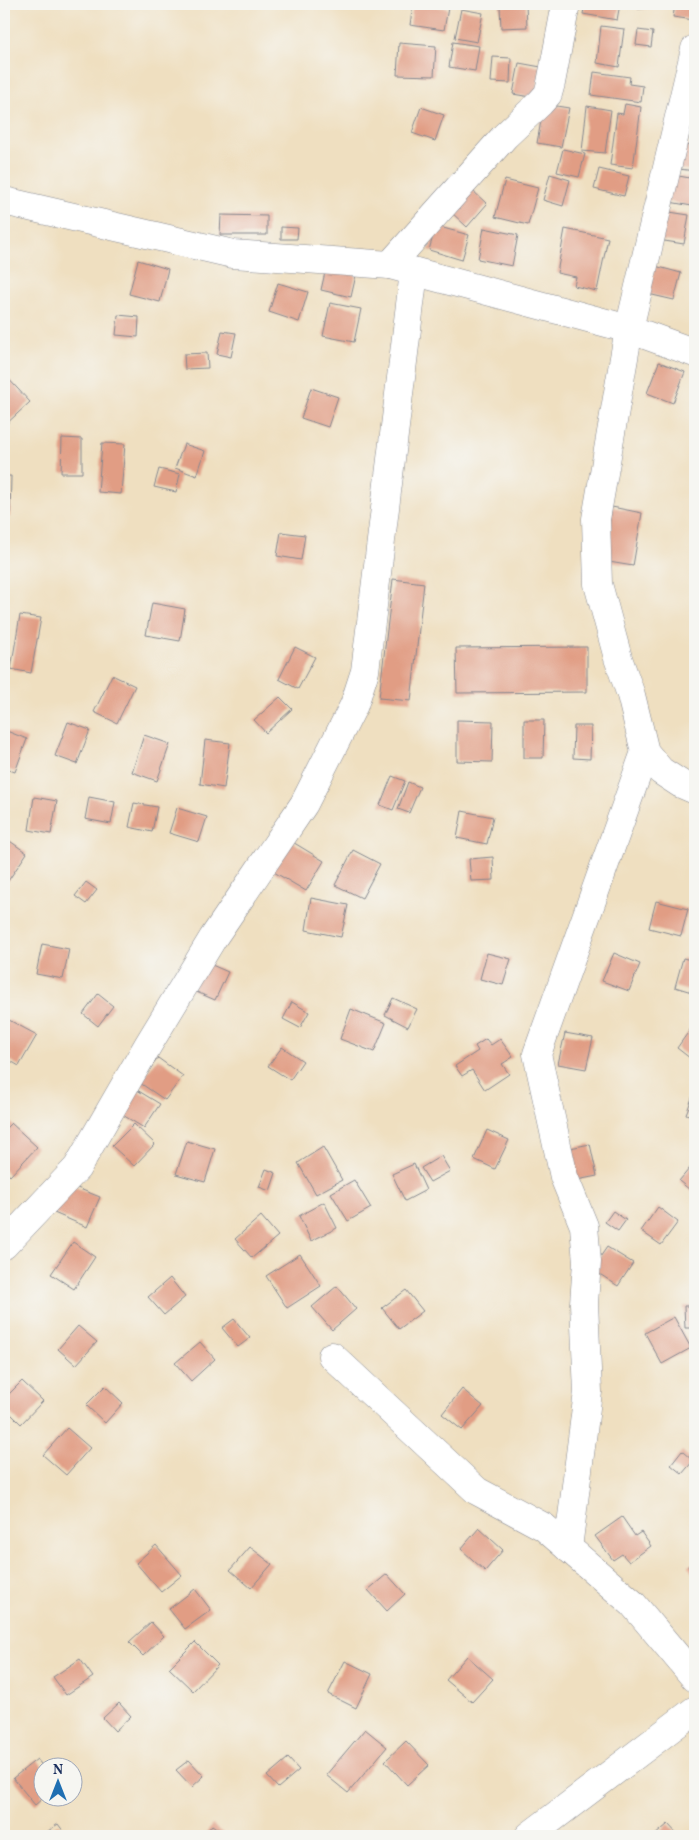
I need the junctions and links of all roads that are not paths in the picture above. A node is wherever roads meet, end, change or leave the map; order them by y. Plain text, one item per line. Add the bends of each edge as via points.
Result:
1 (566, 4) edge
2 (695, 49) edge
3 (4, 201) edge
4 (402, 269) junction
5 (629, 329) junction
6 (695, 353) edge
7 (645, 752) junction
8 (695, 790) edge
9 (4, 1245) edge
10 (332, 1356) dead end
11 (568, 1548) junction
12 (695, 1678) edge
13 (695, 1710) edge
14 (529, 1836) edge

1 - 4 street via 548,94 505,136
2 - 5 street
3 - 4 street via 233,254
4 - 5 street
4 - 9 street via 365,671 354,705 304,804 213,938 77,1168
5 - 6 street
5 - 7 street via 596,519 598,584
7 - 8 street via 661,771
7 - 11 street via 537,1054 564,1177 584,1226 587,1262 584,1303 588,1392
10 - 11 street via 477,1491 544,1528
11 - 12 street via 633,1604
13 - 14 street

